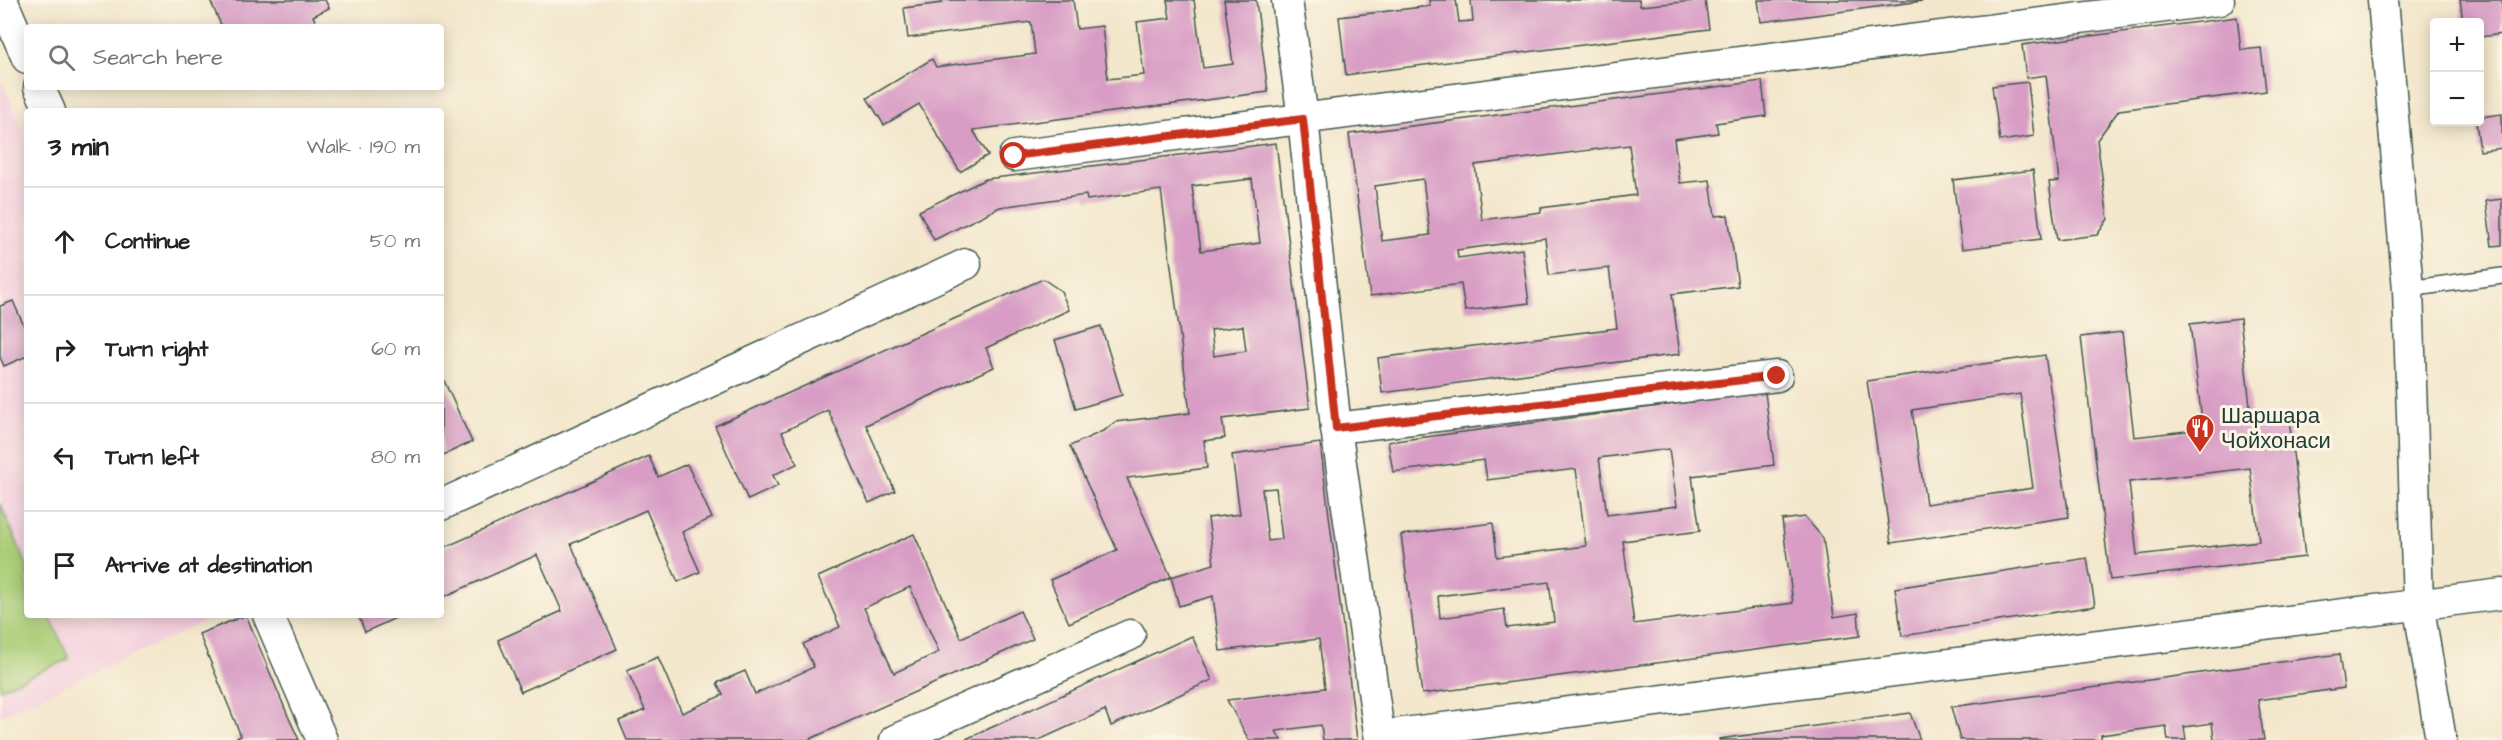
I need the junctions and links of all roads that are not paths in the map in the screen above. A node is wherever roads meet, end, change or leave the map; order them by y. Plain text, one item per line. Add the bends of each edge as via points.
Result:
1 (2, 0) edge
2 (1287, 0) edge
3 (2218, 0) edge
4 (2383, 0) edge
5 (24, 51) edge
6 (40, 90) edge
7 (49, 108) edge
8 (1303, 119) junction
9 (1014, 156) dead end
10 (966, 264) dead end
11 (2502, 276) edge
12 (2408, 289) junction
13 (1777, 376) dead end
14 (1336, 428) junction
15 (444, 504) edge
16 (2502, 594) edge
17 (2418, 603) junction
18 (269, 618) edge
19 (1130, 635) dead end
20 (1380, 738) edge
21 (322, 740) edge
22 (895, 740) edge
23 (2442, 740) edge

1 - 5 street
2 - 8 street
3 - 8 street
4 - 12 street
6 - 7 street
8 - 9 street
8 - 14 street
10 - 15 street
11 - 12 lane
12 - 17 street
13 - 14 street
14 - 20 street
16 - 17 street
17 - 20 street
17 - 23 street
18 - 21 street
19 - 22 street

